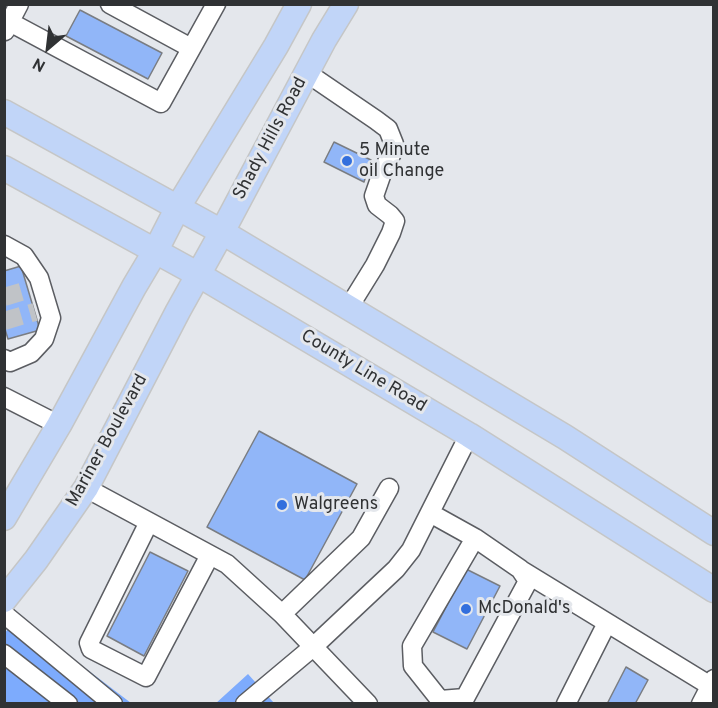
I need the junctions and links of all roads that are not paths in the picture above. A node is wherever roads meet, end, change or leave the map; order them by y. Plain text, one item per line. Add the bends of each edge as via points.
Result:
1 (19, 4) edge
2 (110, 4) edge
3 (216, 4) edge
4 (299, 4) edge
5 (346, 4) edge
6 (6, 24) edge
7 (191, 48) junction
8 (307, 73) junction
9 (4, 112) edge
10 (6, 170) edge
11 (178, 207) junction
12 (222, 232) junction
13 (4, 245) edge
14 (156, 250) junction
15 (199, 275) junction
16 (348, 307) junction
17 (4, 359) edge
18 (4, 397) edge
19 (59, 425) junction
20 (469, 435) junction
21 (86, 488) junction
22 (389, 488) dead end
23 (430, 513) junction
24 (4, 518) edge
25 (149, 522) junction
26 (714, 533) edge
27 (475, 538) junction
28 (210, 555) junction
29 (519, 569) junction
30 (714, 590) edge
31 (4, 600) edge
32 (4, 614) edge
33 (282, 614) junction
34 (607, 623) junction
35 (314, 647) junction
36 (4, 654) edge
37 (712, 684) edge
38 (439, 702) edge
39 (68, 704) edge
40 (113, 704) edge
41 (244, 704) edge
42 (368, 704) edge
43 (566, 704) edge
44 (701, 704) edge

1 - 6 street
2 - 7 street
3 - 7 street
4 - 11 main road
5 - 8 main road, Shady Hills Road
6 - 7 street via 161,103
8 - 12 main road, Shady Hills Road
8 - 16 street via 388,129 394,144 374,196 377,205 395,221 375,265
9 - 11 main road
10 - 14 main road, County Line Road
11 - 12 main road
11 - 14 main road
12 - 15 main road, Shady Hills Road
12 - 16 main road
13 - 17 street via 24,256 39,278 35,288 42,310 51,318 44,339 32,353 10,362
14 - 15 main road, County Line Road
14 - 19 main road
15 - 20 main road, County Line Road
15 - 21 main road, Mariner Boulevard
16 - 26 main road via 565,437
18 - 19 street
19 - 24 main road
20 - 23 street
20 - 30 main road, County Line Road
21 - 25 street
21 - 31 main road, Mariner Boulevard
22 - 33 street via 361,538
23 - 27 street
23 - 35 street via 396,569
25 - 28 street
25 - 28 street via 89,643 91,649 146,678
27 - 29 street
27 - 38 street via 412,646 413,666
28 - 33 street via 226,564
29 - 34 street
29 - 38 street via 528,581 465,698
32 - 40 street
33 - 35 street
34 - 37 street
34 - 43 street
35 - 41 street
35 - 42 street
36 - 39 street
37 - 44 street

